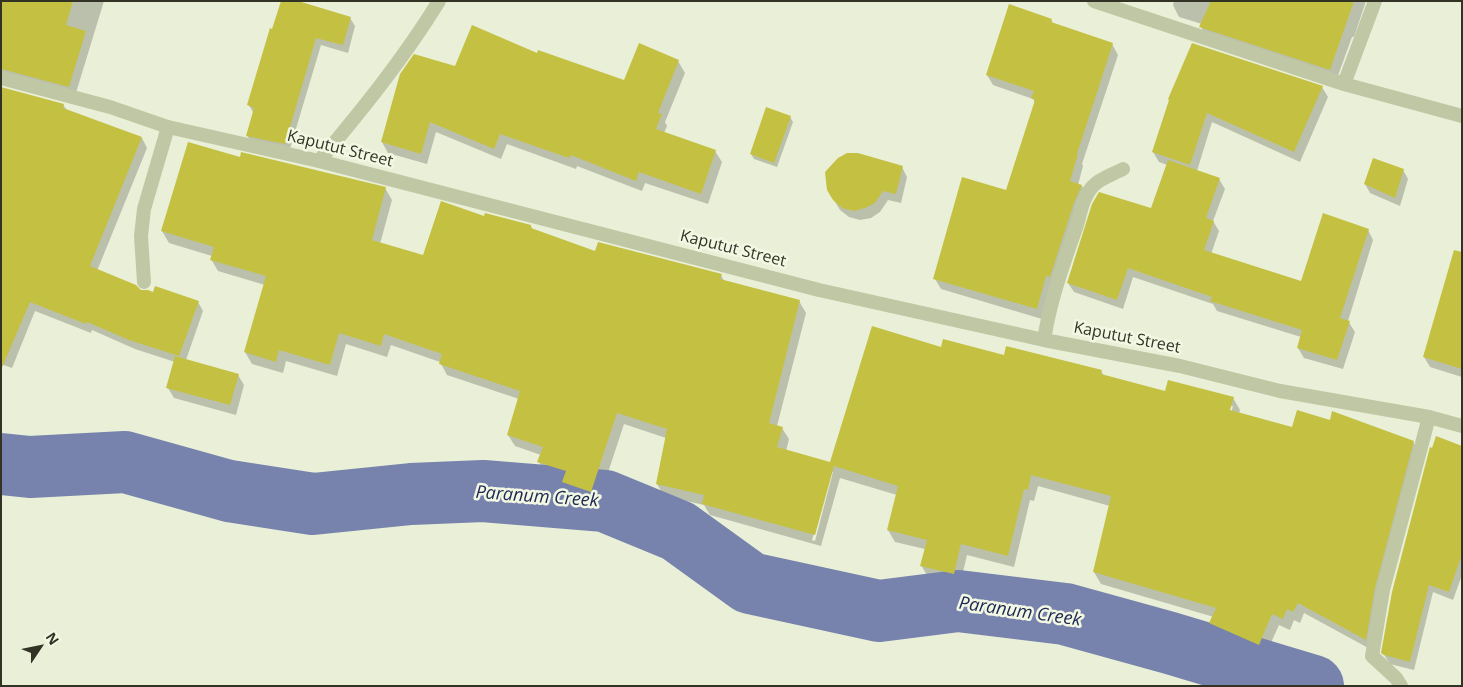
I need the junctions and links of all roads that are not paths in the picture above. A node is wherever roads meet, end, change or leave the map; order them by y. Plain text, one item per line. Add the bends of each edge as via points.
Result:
1 (440, 1) edge
2 (1094, 1) edge
3 (1375, 1) edge
4 (2, 79) edge
5 (1344, 84) junction
6 (1462, 116) edge
7 (168, 127) junction
8 (319, 161) junction
9 (1123, 169) dead end
10 (144, 282) dead end
11 (1044, 340) junction
12 (1429, 417) junction
13 (1462, 426) edge
14 (1401, 686) edge

1 - 8 street via 369,102
2 - 5 street
3 - 5 street
4 - 7 street, Kaputut Street via 110,107
5 - 6 street
7 - 8 street, Kaputut Street
7 - 10 street via 144,209 141,236
8 - 11 street, Kaputut Street via 819,290
9 - 11 street via 1094,184 1083,201 1049,310
11 - 12 street, Kaputut Street via 1180,366 1280,391
12 - 13 street, Kaputut Street
12 - 14 street via 1383,590 1372,656

